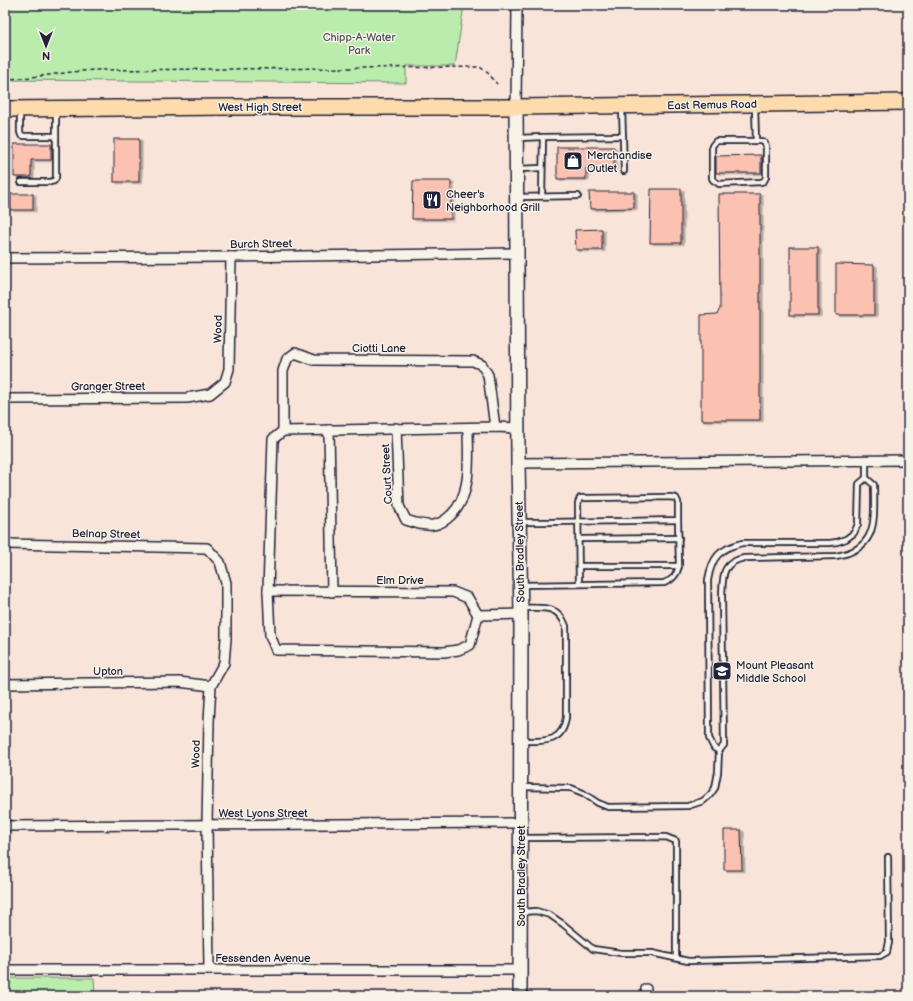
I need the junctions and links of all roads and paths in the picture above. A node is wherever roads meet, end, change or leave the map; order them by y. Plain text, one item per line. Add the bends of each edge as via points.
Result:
1 (517, 5) edge
2 (5, 78) edge
3 (497, 84) dead end
4 (908, 102) edge
5 (755, 104) junction
6 (622, 106) junction
7 (516, 107) junction
8 (5, 109) edge
9 (20, 109) junction
10 (56, 109) junction
11 (56, 136) junction
12 (543, 136) junction
13 (623, 136) junction
14 (516, 138) junction
15 (756, 141) junction
16 (542, 168) junction
17 (516, 169) junction
18 (624, 171) dead end
19 (21, 182) dead end
20 (542, 196) junction
21 (578, 196) dead end
22 (517, 197) junction
23 (518, 253) junction
24 (231, 257) junction
25 (5, 258) edge
26 (210, 394) joint
27 (5, 398) edge
28 (495, 427) junction
29 (396, 428) junction
30 (468, 428) junction
31 (518, 428) junction
32 (329, 430) junction
33 (283, 431) junction
34 (908, 460) edge
35 (866, 461) junction
36 (518, 463) junction
37 (866, 478) junction
38 (678, 520) junction
39 (578, 521) junction
40 (519, 522) junction
41 (679, 538) junction
42 (579, 539) junction
43 (5, 544) edge
44 (207, 548) joint
45 (579, 566) junction
46 (679, 566) junction
47 (579, 584) junction
48 (520, 585) junction
49 (268, 591) junction
50 (332, 592) junction
51 (521, 611) junction
52 (478, 615) junction
53 (5, 684) edge
54 (211, 686) junction
55 (520, 741) junction
56 (719, 751) junction
57 (520, 787) junction
58 (520, 823) junction
59 (207, 825) junction
60 (5, 826) edge
61 (520, 838) junction
62 (888, 857) dead end
63 (520, 912) junction
64 (676, 958) junction
65 (5, 970) edge
66 (209, 970) junction
67 (520, 970) junction
68 (520, 996) edge

1 - 7 street
2 - 3 path via 41,77 94,70 480,67
4 - 5 main road, East Remus Road
5 - 6 main road, East Remus Road
5 - 15 lane
6 - 7 main road, East Remus Road
6 - 13 lane
7 - 10 main road, West High Street
7 - 14 street, South Bradley Street
8 - 9 main road, West High Street
9 - 10 main road, West High Street
9 - 11 lane via 21,135
10 - 11 lane
11 - 19 lane via 54,181
12 - 13 lane
12 - 14 lane
12 - 16 lane
13 - 18 lane
14 - 17 street, South Bradley Street
15 - 15 lane via 765,142 766,146 764,181 719,184 713,180 712,146 716,141
16 - 17 lane
16 - 20 lane
17 - 22 street, South Bradley Street
20 - 21 lane
20 - 22 lane
22 - 23 street, South Bradley Street
23 - 24 street, Burch Street
23 - 31 street, South Bradley Street
24 - 25 street, Burch Street
24 - 26 street, Wood via 229,369 225,382
26 - 27 street, Granger Street via 187,398
28 - 30 street
28 - 31 street
28 - 33 street, Ciotti Lane via 488,375 482,365 472,361 314,360 296,353 287,360 283,371
29 - 30 street
29 - 30 street, Court Street via 399,506 406,520 422,525 434,525 446,520 463,499 468,473
29 - 32 street
31 - 36 street, South Bradley Street
32 - 33 street
32 - 50 street
33 - 49 street via 273,439
34 - 35 street
35 - 36 street
35 - 37 lane
36 - 40 street, South Bradley Street
37 - 56 lane via 874,485 873,527 869,537 856,550 836,556 744,558 735,560 726,568 722,580 724,745
37 - 56 lane via 859,484 858,524 854,533 846,539 830,543 742,543 723,550 712,563 708,580 710,738 714,748
38 - 39 lane
38 - 39 lane via 678,502 676,498 670,497 580,498
38 - 41 lane
39 - 40 lane
39 - 42 lane
40 - 48 street, South Bradley Street
41 - 42 lane
41 - 46 lane
42 - 45 lane
43 - 44 street, Belnap Street
44 - 54 street, Wood via 220,562 226,583 224,663
45 - 46 lane
45 - 47 lane
46 - 47 lane via 673,579 664,584
47 - 48 lane
48 - 51 street, South Bradley Street
49 - 50 street, Elm Drive
49 - 52 street via 270,635 276,650 458,650 470,645
50 - 52 street, Elm Drive via 453,592 468,598
51 - 52 street
51 - 55 street, South Bradley Street
51 - 55 lane via 552,609 564,621 566,717 562,730 552,739
53 - 54 street, Upton via 179,682
54 - 59 street, Wood
55 - 57 street, South Bradley Street
56 - 57 lane via 715,788 703,801 688,806 608,807 571,788
57 - 58 street, South Bradley Street
58 - 59 street, West Lyons Street
58 - 61 street, South Bradley Street
59 - 60 street, West Lyons Street
59 - 66 street, Wood
61 - 63 street, South Bradley Street
61 - 64 lane via 666,837 676,841
62 - 64 lane via 889,942 887,952 880,956 688,961
63 - 64 lane via 536,911 550,915 594,949 652,953
63 - 67 street, South Bradley Street
65 - 66 street, Fessenden Avenue
66 - 67 street, Fessenden Avenue
67 - 68 street, South Bradley Street

